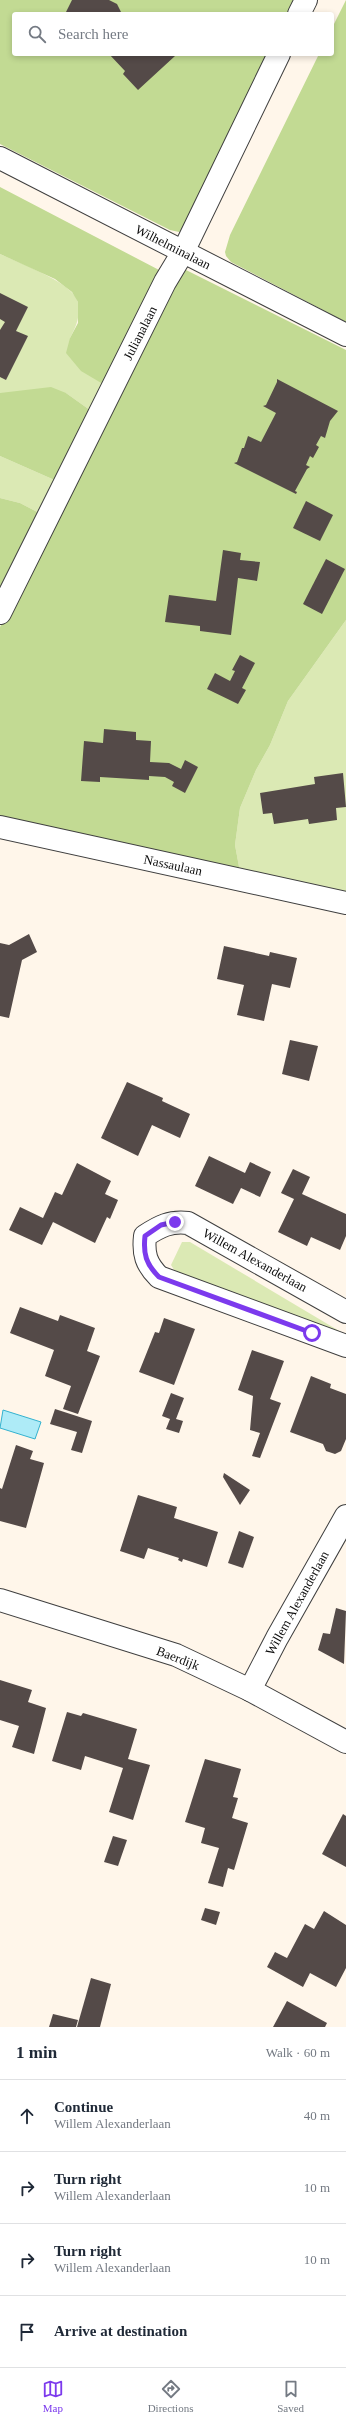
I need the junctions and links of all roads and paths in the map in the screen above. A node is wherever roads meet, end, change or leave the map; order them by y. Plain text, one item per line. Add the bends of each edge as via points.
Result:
1 (306, 0) edge
2 (300, 12) edge
3 (278, 56) edge
4 (0, 158) edge
5 (183, 252) junction
6 (346, 335) edge
7 (0, 613) edge
8 (0, 827) edge
9 (346, 903) edge
10 (346, 1312) edge
11 (346, 1346) edge
12 (346, 1516) edge
13 (0, 1600) edge
14 (250, 1690) junction
15 (346, 1742) edge

1 - 2 street
3 - 5 street, Julianalaan
4 - 5 street, Wilhelminalaan
5 - 6 street, Wilhelminalaan
5 - 7 street, Julianalaan via 165,282
8 - 9 street, Nassaulaan
10 - 11 street, Willem Alexanderlaan via 188,1223 161,1225 145,1236 143,1252 148,1266 159,1277
12 - 14 street, Willem Alexanderlaan
13 - 14 street, Baerdijk via 176,1655
14 - 15 street, Baerdijk

